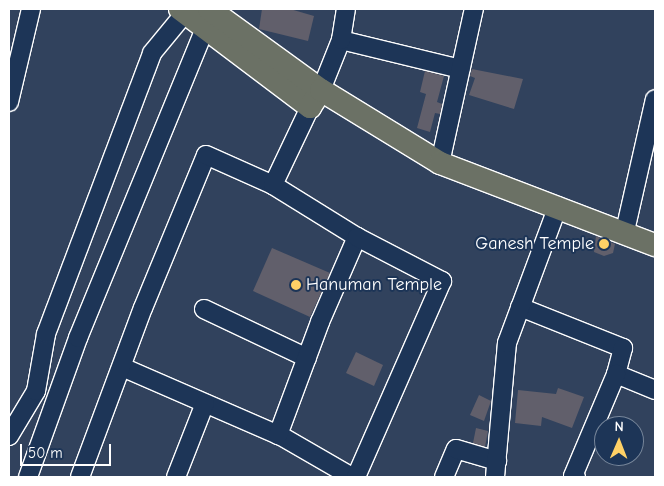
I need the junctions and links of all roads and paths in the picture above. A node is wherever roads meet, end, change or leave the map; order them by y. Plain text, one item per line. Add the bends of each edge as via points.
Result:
1 (31, 9) edge
2 (346, 9) edge
3 (474, 9) edge
4 (182, 11) edge
5 (210, 14) edge
6 (341, 40) junction
7 (461, 69) junction
8 (316, 98) junction
9 (655, 100) edge
10 (9, 102) edge
11 (440, 163) junction
12 (273, 185) junction
13 (558, 206) junction
14 (625, 231) junction
15 (358, 237) junction
16 (655, 245) edge
17 (520, 307) junction
18 (204, 310) dead end
19 (307, 358) junction
20 (122, 367) junction
21 (616, 374) junction
22 (655, 390) edge
23 (205, 403) junction
24 (278, 435) junction
25 (9, 436) edge
26 (496, 469) edge
27 (28, 477) edge
28 (80, 477) edge
29 (176, 477) edge
30 (354, 477) edge
31 (444, 477) edge
32 (576, 477) edge

1 - 10 street
2 - 6 street
3 - 7 street
4 - 5 main road
4 - 25 street via 152,54 46,334 36,391
5 - 8 main road
5 - 27 street via 78,338
6 - 7 street
6 - 8 street
7 - 11 street
8 - 11 main road
8 - 12 street
9 - 14 street
11 - 13 main road
12 - 15 street
12 - 20 street via 206,155
13 - 14 main road
13 - 17 street
14 - 16 main road
15 - 19 street
15 - 30 street via 442,281
17 - 21 street via 623,348
17 - 26 street via 507,343
18 - 19 street
19 - 24 street
20 - 23 street
20 - 28 street
21 - 22 street
21 - 32 street via 573,476
23 - 24 street
23 - 29 street
24 - 30 street
26 - 31 street via 456,449

